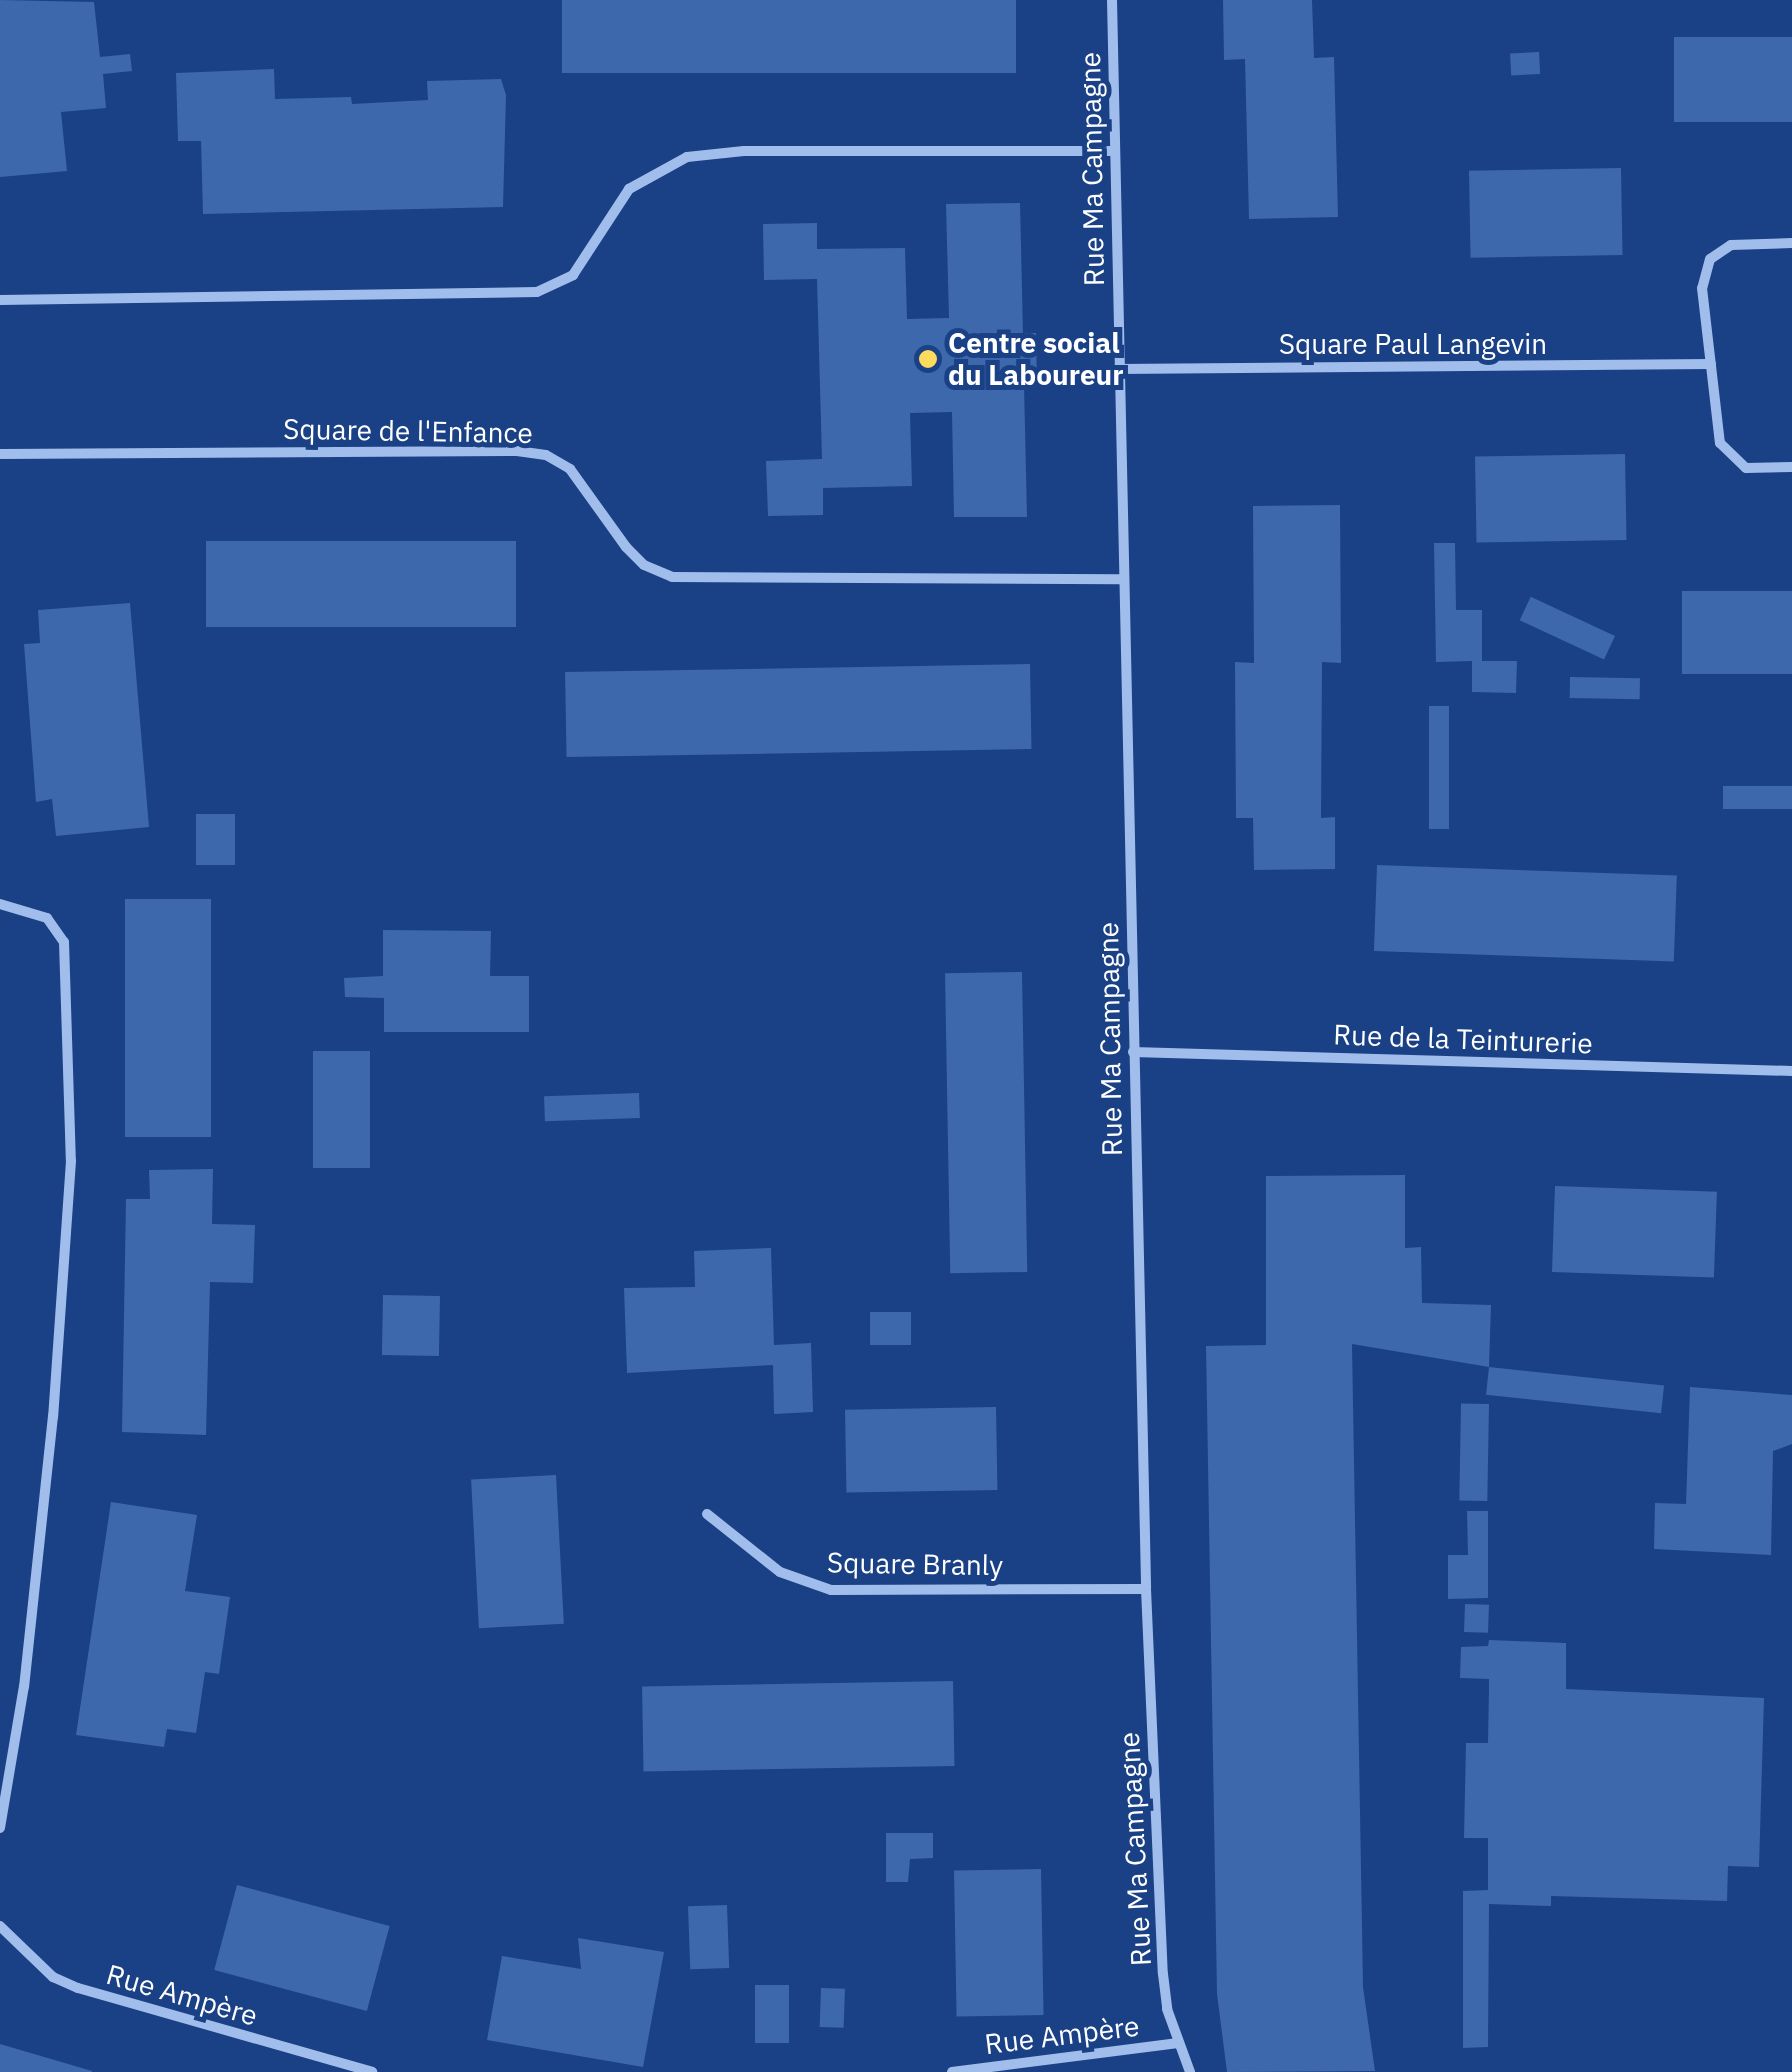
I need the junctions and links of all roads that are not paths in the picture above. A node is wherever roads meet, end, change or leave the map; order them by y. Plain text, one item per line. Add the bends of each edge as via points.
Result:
1 (1112, 0) edge
2 (1112, 150) junction
3 (1792, 244) edge
4 (0, 300) edge
5 (1710, 364) junction
6 (1117, 369) junction
7 (0, 454) edge
8 (1792, 467) edge
9 (1120, 579) junction
10 (0, 904) edge
11 (1132, 1052) junction
12 (1792, 1072) edge
13 (706, 1514) dead end
14 (1146, 1589) junction
15 (0, 1828) edge
16 (0, 1926) edge
17 (1178, 2042) junction
18 (372, 2072) edge
19 (952, 2072) edge
20 (1190, 2072) edge

1 - 2 street, Rue Ma Campagne
2 - 4 street via 744,150 687,157 630,190 572,276 537,292
2 - 6 street, Rue Ma Campagne
3 - 5 street via 1731,244 1710,259 1702,288
5 - 6 street, Square Paul Langevin
5 - 8 street via 1720,443 1731,460 1746,468
6 - 9 street, Rue Ma Campagne
7 - 9 street, Square de l'Enfance via 517,451 546,455 570,470 626,547 672,578
9 - 11 street, Rue Ma Campagne
10 - 15 street via 46,918 64,942 71,1161 49,1454 24,1686
11 - 12 street, Rue de la Teinturerie
11 - 14 street, Rue Ma Campagne
13 - 14 street, Square Branly via 780,1572 832,1590
14 - 17 street, Rue Ma Campagne via 1163,1974
16 - 18 street, Rue Ampère via 53,1977 78,1988
17 - 19 street, Rue Ampère
17 - 20 street, Rue Ma Campagne

